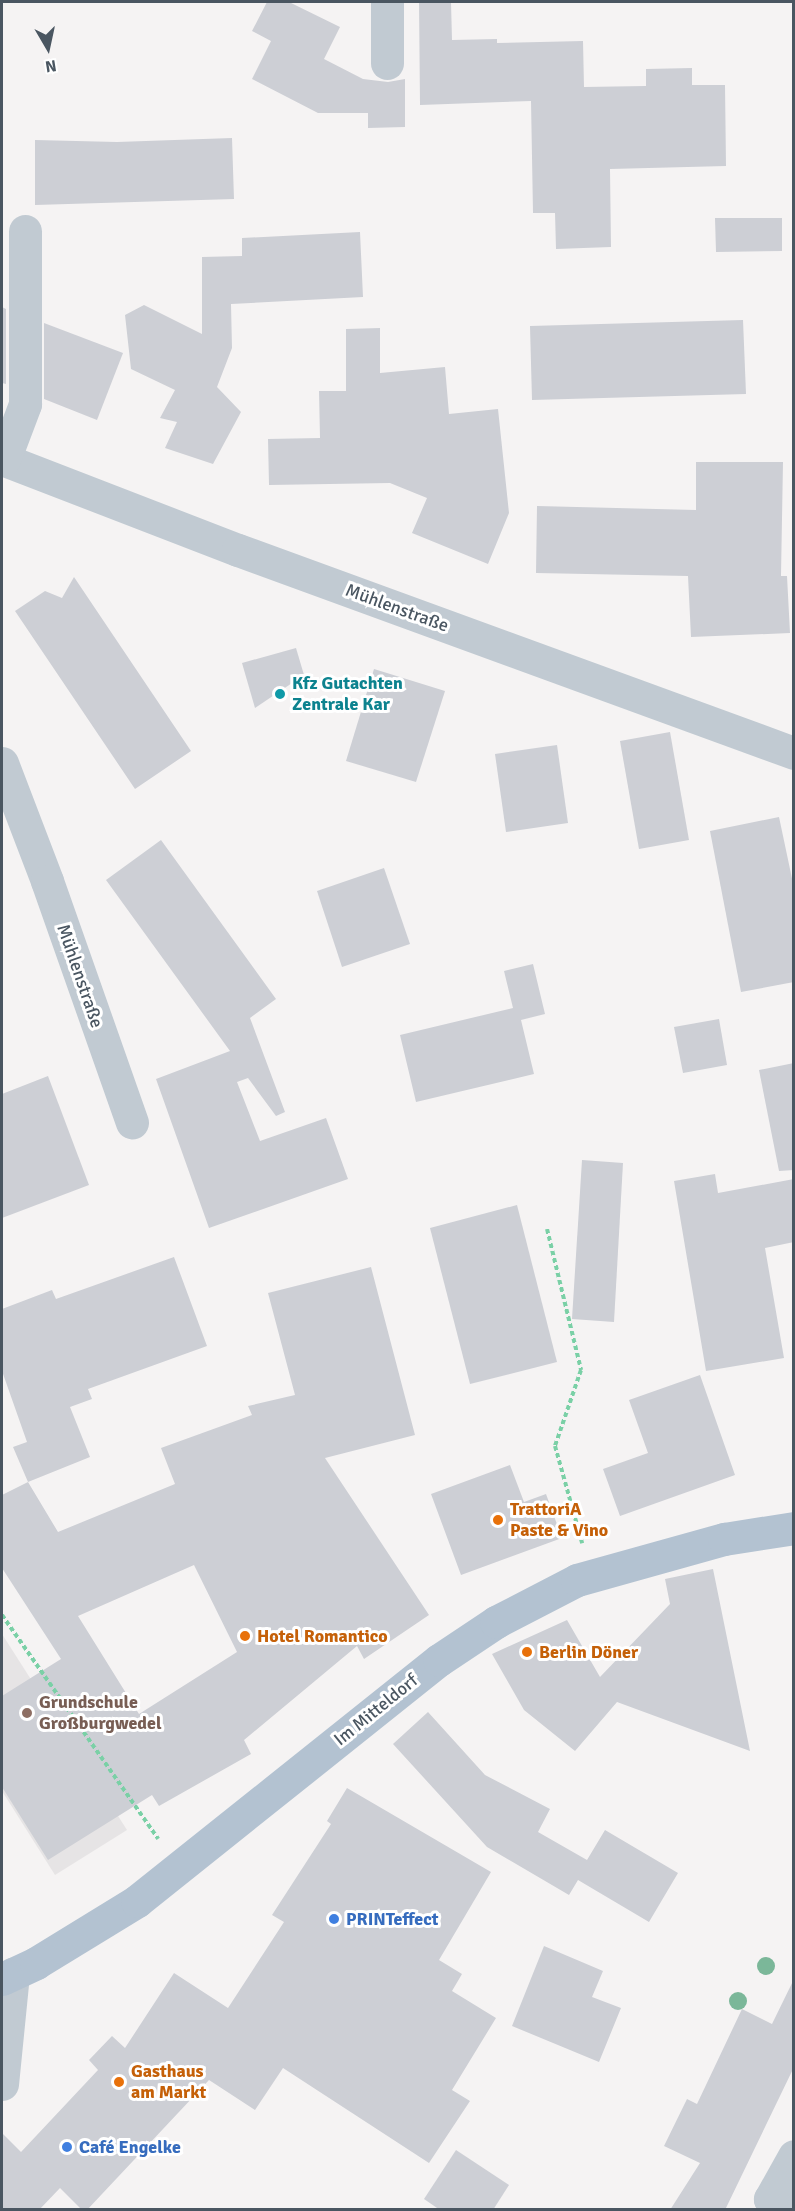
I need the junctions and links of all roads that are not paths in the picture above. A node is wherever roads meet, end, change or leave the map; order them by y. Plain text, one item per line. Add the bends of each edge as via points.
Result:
1 (387, 2) edge
2 (387, 63) dead end
3 (25, 231) dead end
4 (3, 459) edge
5 (794, 753) edge
6 (2, 763) edge
7 (132, 1122) dead end
8 (794, 1528) edge
9 (7, 1977) edge
10 (2, 2084) edge
11 (794, 2156) edge
12 (789, 2210) edge

1 - 2 street
3 - 4 street via 25,404
4 - 5 street, Mühlenstraße via 238,550
6 - 7 street, Mühlenstraße
8 - 9 main road, Im Mitteldorf via 724,1539 577,1580 496,1622 439,1660 121,1912
9 - 10 street
11 - 12 street via 770,2199

